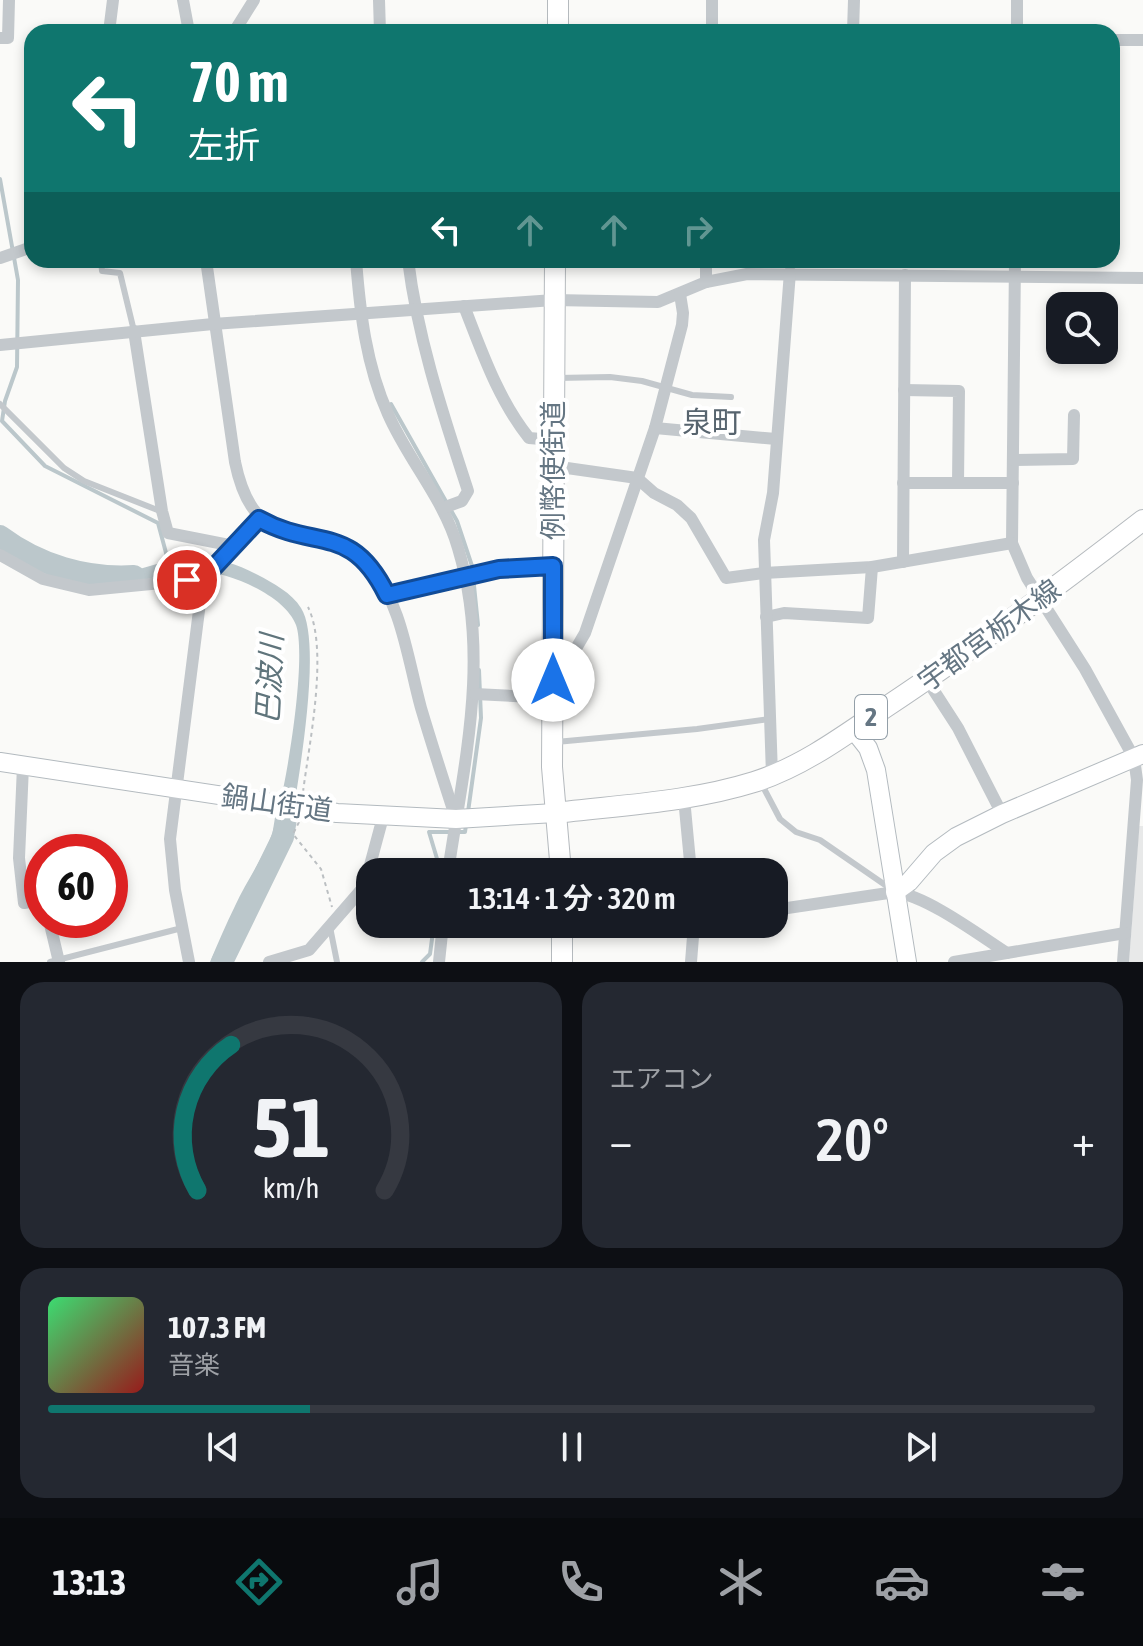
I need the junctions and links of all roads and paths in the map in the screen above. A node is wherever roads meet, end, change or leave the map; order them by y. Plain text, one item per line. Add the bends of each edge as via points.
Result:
1 (9, 0) edge
2 (113, 0) edge
3 (183, 0) edge
4 (254, 0) edge
5 (379, 0) edge
6 (558, 0) edge
7 (712, 0) edge
8 (854, 0) edge
9 (1017, 0) edge
10 (110, 24) edge
11 (188, 24) edge
12 (239, 24) edge
13 (380, 24) edge
14 (558, 24) edge
15 (712, 24) edge
16 (853, 24) edge
17 (1017, 24) edge
18 (0, 38) edge
19 (1120, 40) edge
20 (1143, 40) edge
21 (24, 250) edge
22 (0, 258) edge
23 (102, 268) edge
24 (207, 268) edge
25 (357, 268) edge
26 (409, 268) edge
27 (555, 268) edge
28 (706, 268) edge
29 (849, 268) edge
30 (1015, 268) edge
31 (790, 272) junction
32 (849, 274) junction
33 (905, 275) junction
34 (1015, 277) junction
35 (1143, 278) edge
36 (706, 282) junction
37 (680, 294) junction
38 (554, 300) junction
39 (464, 306) junction
40 (414, 310) junction
41 (360, 313) junction
42 (213, 324) junction
43 (134, 331) junction
44 (0, 345) edge
45 (554, 378) junction
46 (666, 387) junction
47 (904, 390) junction
48 (731, 397) dead end
49 (0, 404) edge
50 (1074, 415) dead end
51 (655, 428) junction
52 (776, 439) junction
53 (553, 440) junction
54 (1013, 460) junction
55 (553, 466) junction
56 (637, 478) junction
57 (903, 483) junction
58 (958, 483) junction
59 (1013, 483) junction
60 (443, 508) junction
61 (162, 511) junction
62 (259, 519) junction
63 (1143, 520) edge
64 (1012, 543) junction
65 (229, 551) junction
66 (0, 555) edge
67 (903, 562) junction
68 (553, 566) junction
69 (872, 567) junction
70 (764, 573) junction
71 (466, 576) junction
72 (204, 577) junction
73 (387, 595) junction
74 (1040, 599) junction
75 (308, 607) dead end
76 (766, 617) junction
77 (554, 661) junction
78 (927, 680) junction
79 (475, 694) junction
80 (553, 698) junction
81 (770, 719) junction
82 (853, 729) junction
83 (553, 743) junction
84 (1139, 756) edge
85 (0, 762) edge
86 (23, 766) junction
87 (766, 777) junction
88 (175, 789) junction
89 (684, 798) junction
90 (300, 807) junction
91 (555, 813) junction
92 (1002, 814) junction
93 (383, 817) junction
94 (456, 819) junction
95 (450, 858) edge
96 (560, 858) edge
97 (690, 858) edge
98 (895, 892) junction
99 (24, 903) edge
100 (788, 908) edge
101 (333, 924) junction
102 (182, 928) junction
103 (1125, 933) junction
104 (52, 938) edge
105 (442, 938) edge
106 (562, 938) edge
107 (693, 938) edge
108 (1012, 958) edge
109 (56, 961) edge
110 (189, 962) edge
111 (269, 962) edge
112 (337, 962) edge
113 (439, 962) edge
114 (562, 962) edge
115 (691, 962) edge
116 (907, 962) edge
117 (954, 962) edge
118 (1123, 962) edge

1 - 18 street via 8,38
2 - 10 street
3 - 11 street
4 - 12 street
5 - 13 street
6 - 14 main road
7 - 15 street
8 - 16 street
9 - 17 street
19 - 20 street
21 - 22 street
23 - 43 lane via 120,273
24 - 42 street
25 - 41 street
26 - 40 street
27 - 38 main road, 例幣使街道
28 - 36 street
29 - 32 street
30 - 34 street
31 - 32 street
31 - 36 street
31 - 52 street
32 - 33 street
33 - 34 street
33 - 47 street
34 - 35 street
34 - 54 street
36 - 37 street
37 - 38 street via 658,302
37 - 46 street via 682,325
38 - 39 street
38 - 45 main road, 例幣使街道
39 - 40 street
39 - 53 street via 495,385 517,423 529,438
40 - 41 street
40 - 60 street via 468,491 462,501
41 - 42 street
41 - 60 street via 387,413
42 - 43 street
42 - 62 street via 239,485
43 - 44 street
43 - 61 street
45 - 46 lane via 610,377
45 - 53 main road, 例幣使街道
46 - 48 lane
46 - 51 street
47 - 57 street
47 - 58 street via 959,391
49 - 61 lane via 64,468
50 - 54 street via 1073,459
51 - 52 street
51 - 56 street
52 - 70 street
53 - 55 main road, 例幣使街道
54 - 59 street
55 - 56 street
55 - 68 main road, 例幣使街道
56 - 70 street via 691,518 726,578
56 - 77 street via 585,633 574,652
57 - 58 street
57 - 67 street
58 - 59 street
59 - 64 street
60 - 71 street
61 - 65 street via 168,533
62 - 65 street
62 - 73 street via 348,548 372,568
63 - 74 main road, 宇都宮栃木線 / 2
64 - 67 street
64 - 74 street
65 - 72 street
66 - 72 street via 43,579 89,590
67 - 69 street
68 - 71 street
68 - 77 main road, 例幣使街道
69 - 70 street
69 - 76 street via 868,618 784,613
70 - 76 street
71 - 73 street
71 - 79 street
72 - 88 street
73 - 94 street
74 - 78 main road, 宇都宮栃木線 / 2
74 - 84 street
75 - 90 path via 315,627 315,688
76 - 81 street
77 - 80 main road, 例幣使街道
78 - 82 main road, 宇都宮栃木線 / 2
78 - 92 street
79 - 80 street
79 - 94 street
80 - 83 main road, 例幣使街道
81 - 83 lane
81 - 87 street
82 - 87 main road, 宇都宮栃木線 / 2
82 - 98 street via 876,770
83 - 91 main road, 例幣使街道
84 - 92 street
84 - 103 street
85 - 86 street, 鍋山街道
86 - 88 street, 鍋山街道
86 - 99 street via 19,858
87 - 89 main road, 宇都宮栃木線 / 2
87 - 98 lane via 780,819
88 - 90 street, 鍋山街道
88 - 102 street via 170,839
89 - 91 main road, 宇都宮栃木線 / 2
89 - 97 street
90 - 93 street, 鍋山街道
90 - 101 path via 293,834 321,869
91 - 94 street, 鍋山街道
91 - 96 main road, 例幣使街道
92 - 98 street via 934,853
93 - 94 street, 鍋山街道
93 - 101 street via 366,880
94 - 95 street
98 - 100 street
98 - 108 street via 952,918
98 - 116 street
101 - 111 street via 309,950
101 - 112 lane
102 - 109 lane
102 - 110 street
103 - 108 street
103 - 118 street
104 - 109 street
105 - 113 street
106 - 114 main road
107 - 115 street
108 - 117 street

